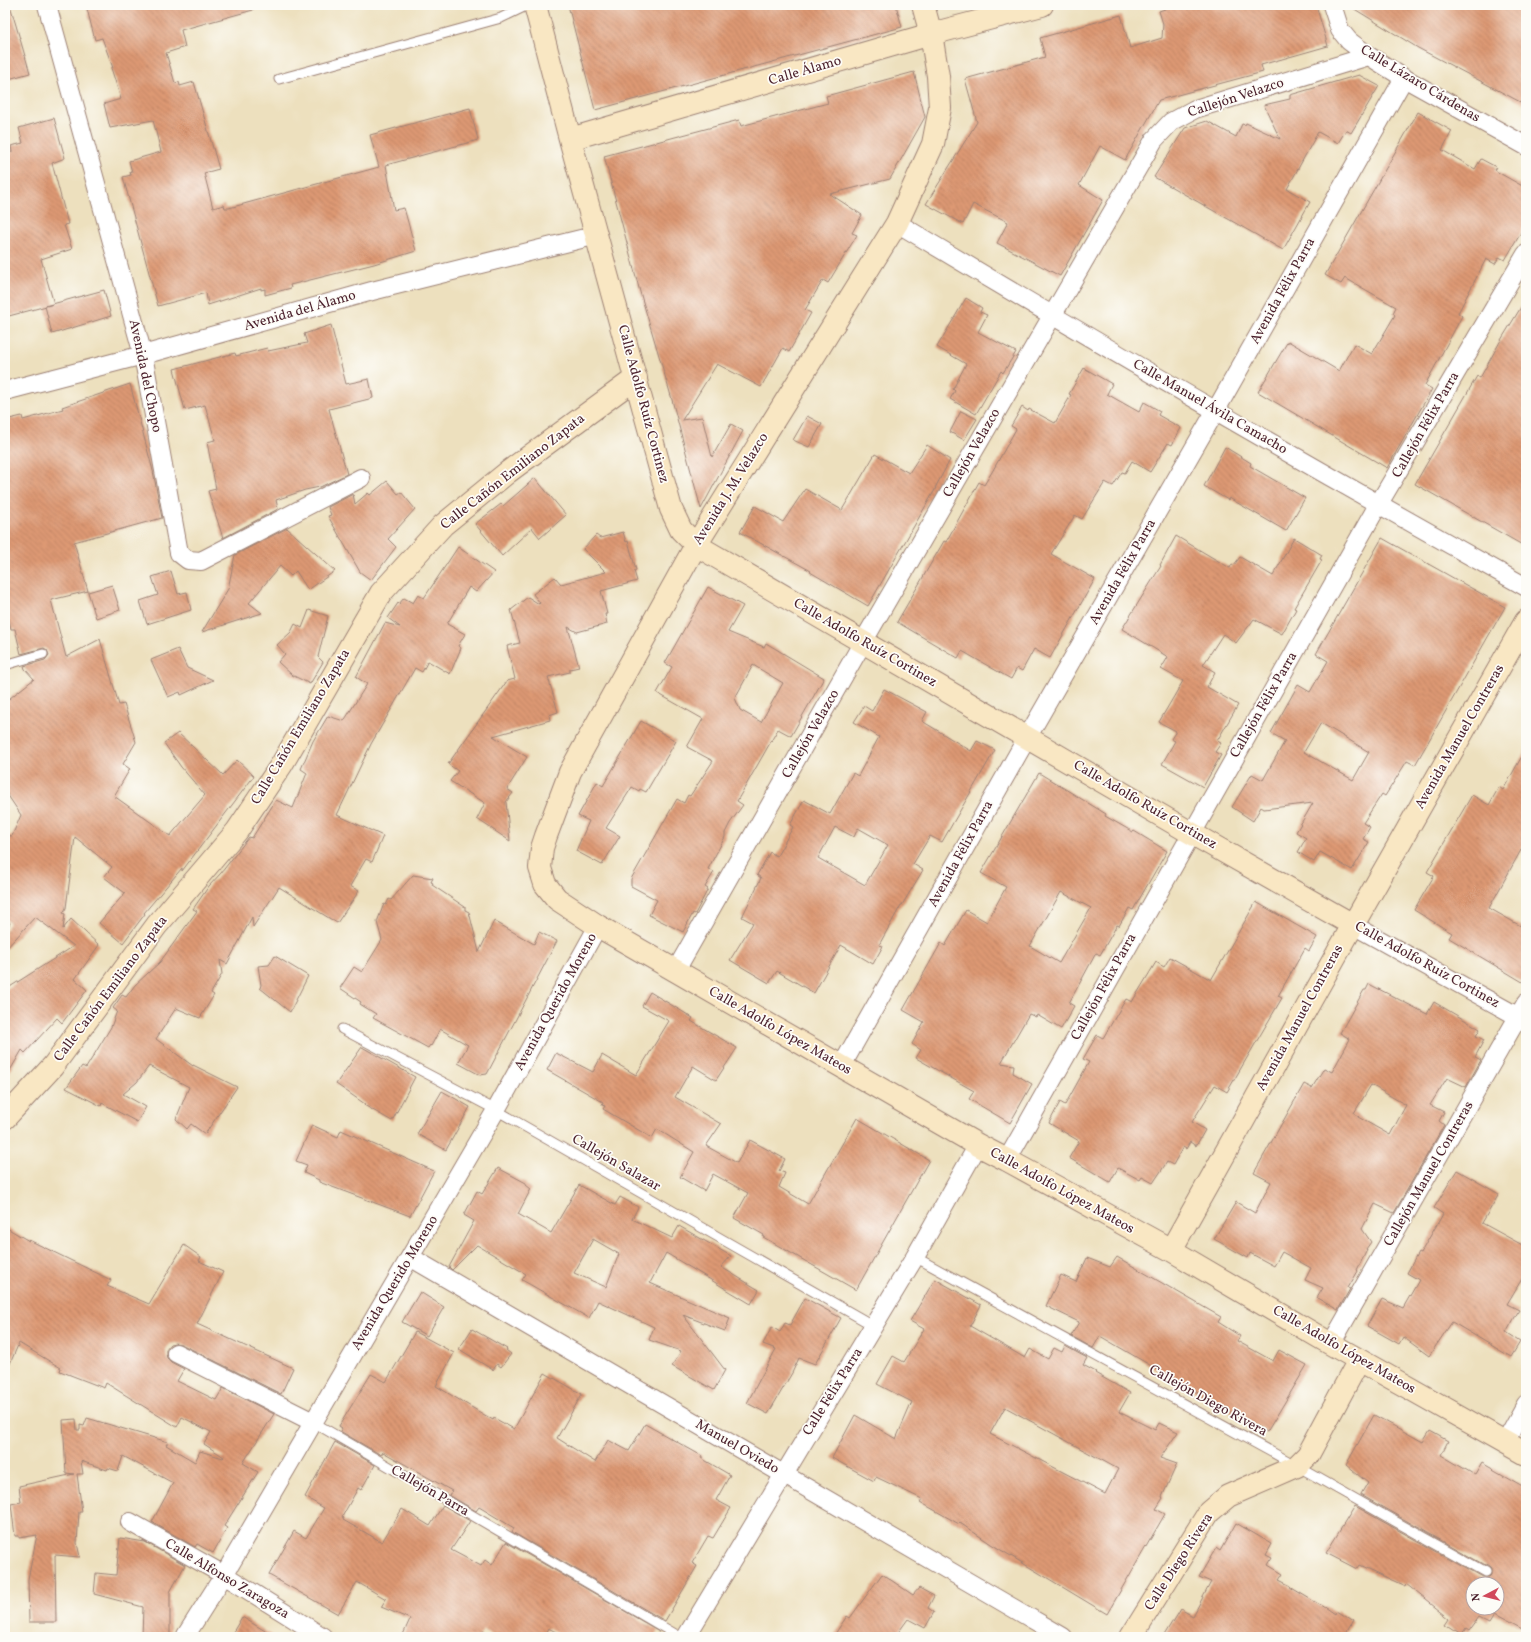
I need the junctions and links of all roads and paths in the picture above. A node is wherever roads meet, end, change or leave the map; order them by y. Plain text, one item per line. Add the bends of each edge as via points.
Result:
1 (47, 5) edge
2 (528, 5) edge
3 (535, 5) edge
4 (923, 5) edge
5 (1042, 5) edge
6 (1332, 5) edge
7 (931, 34) junction
8 (1369, 56) junction
9 (1404, 78) junction
10 (279, 79) dead end
11 (570, 139) junction
12 (1526, 146) edge
13 (897, 223) junction
14 (596, 235) junction
15 (1526, 254) edge
16 (1052, 316) junction
17 (143, 355) junction
18 (636, 378) junction
19 (5, 391) edge
20 (1216, 410) junction
21 (361, 478) dead end
22 (1378, 505) junction
23 (696, 545) junction
24 (1526, 587) edge
25 (1526, 621) edge
26 (863, 642) junction
27 (43, 654) dead end
28 (5, 665) edge
29 (1028, 736) junction
30 (1191, 833) junction
31 (1353, 925) junction
32 (598, 926) junction
33 (676, 970) junction
34 (1523, 1013) edge
35 (342, 1029) dead end
36 (841, 1067) junction
37 (496, 1110) junction
38 (5, 1118) edge
39 (978, 1146) junction
40 (1007, 1160) junction
41 (1171, 1250) junction
42 (410, 1257) junction
43 (915, 1257) junction
44 (874, 1326) junction
45 (1331, 1344) junction
46 (176, 1353) dead end
47 (1359, 1360) junction
48 (1526, 1404) edge
49 (312, 1422) junction
50 (1505, 1442) junction
51 (1526, 1454) edge
52 (1297, 1466) junction
53 (783, 1474) junction
54 (130, 1522) dead end
55 (1485, 1572) dead end
56 (224, 1574) junction
57 (186, 1635) dead end
58 (323, 1637) edge
59 (680, 1637) edge
60 (686, 1637) edge
61 (1063, 1637) edge
62 (1131, 1637) edge

1 - 17 street, Avenida del Chopo
2 - 10 lane via 501,18
3 - 11 street, Calle Adolfo Ruíz Cortinez
4 - 7 street, Avenida J. M. Velazco
5 - 7 street, Calle Álamo
6 - 8 street, Calle Lázaro Cárdenas via 1340,30 1349,41
7 - 11 street, Calle Álamo
7 - 13 street, Avenida J. M. Velazco via 940,108 933,144
8 - 9 street, Calle Lázaro Cárdenas
8 - 16 street, Callejón Velazco via 1195,109 1170,122 1154,140
9 - 12 street, Calle Lázaro Cárdenas
9 - 20 street, Avenida Félix Parra
11 - 14 street, Calle Adolfo Ruíz Cortinez
13 - 16 street, Calle Manuel Ávila Camacho
13 - 23 street, Avenida J. M. Velazco
14 - 17 street, Avenida del Álamo via 372,291
14 - 18 street, Calle Adolfo Ruíz Cortinez
15 - 22 street, Callejón Félix Parra
16 - 20 street, Calle Manuel Ávila Camacho
16 - 26 street, Callejón Velazco
17 - 19 street, Avenida del Álamo
17 - 21 street, Avenida del Chopo via 179,553 188,560 201,561
18 - 23 street, Calle Adolfo Ruíz Cortinez via 671,509 681,530
18 - 38 street, Calle Cañón Emiliano Zapata via 508,472 443,525 381,593 282,764 237,831 157,925 53,1066
20 - 22 street, Calle Manuel Ávila Camacho
20 - 29 street, Avenida Félix Parra
22 - 24 street, Calle Manuel Ávila Camacho
22 - 30 street, Callejón Félix Parra
23 - 26 street, Calle Adolfo Ruíz Cortinez
23 - 32 street, Avenida J. M. Velazco via 570,772 542,848 540,868 545,884 557,900
25 - 31 street, Avenida Manuel Contreras
26 - 29 street, Calle Adolfo Ruíz Cortinez
26 - 33 street, Callejón Velazco
27 - 28 lane
29 - 30 street, Calle Adolfo Ruíz Cortinez
29 - 36 street, Avenida Félix Parra
30 - 31 street, Calle Adolfo Ruíz Cortinez
30 - 40 street, Callejón Félix Parra
31 - 34 street, Calle Adolfo Ruíz Cortinez
31 - 41 street, Avenida Manuel Contreras
32 - 33 street, Calle Adolfo López Mateos
32 - 37 street, Avenida Querido Moreno
33 - 36 street, Calle Adolfo López Mateos
34 - 45 street, Callejón Manuel Contreras
35 - 37 lane, Callejón Salazar
36 - 39 street, Calle Adolfo López Mateos
37 - 42 street, Avenida Querido Moreno
37 - 44 lane, Callejón Salazar
39 - 40 street, Calle Adolfo López Mateos
39 - 43 street, Calle Félix Parra
40 - 41 street, Calle Adolfo López Mateos
41 - 45 street, Calle Adolfo López Mateos
42 - 49 street, Avenida Querido Moreno
42 - 53 street, Manuel Oviedo
43 - 44 street, Calle Félix Parra
43 - 52 lane, Callejón Diego Rivera
44 - 53 street, Calle Félix Parra
45 - 47 street, Calle Adolfo López Mateos
46 - 49 street, Callejón Parra
47 - 50 street, Calle Adolfo López Mateos
47 - 52 street, Calle Diego Rivera via 1308,1455
48 - 50 street
49 - 56 street, Avenida Querido Moreno
49 - 59 lane, Callejón Parra
50 - 51 street, Calle Adolfo López Mateos
52 - 55 lane, Callejón Diego Rivera
52 - 62 street, Calle Diego Rivera via 1228,1496 1210,1512
53 - 60 street, Calle Félix Parra
53 - 61 street, Manuel Oviedo
54 - 56 street, Calle Alfonso Zaragoza
56 - 57 street, Avenida Querido Moreno
56 - 58 street, Calle Alfonso Zaragoza

